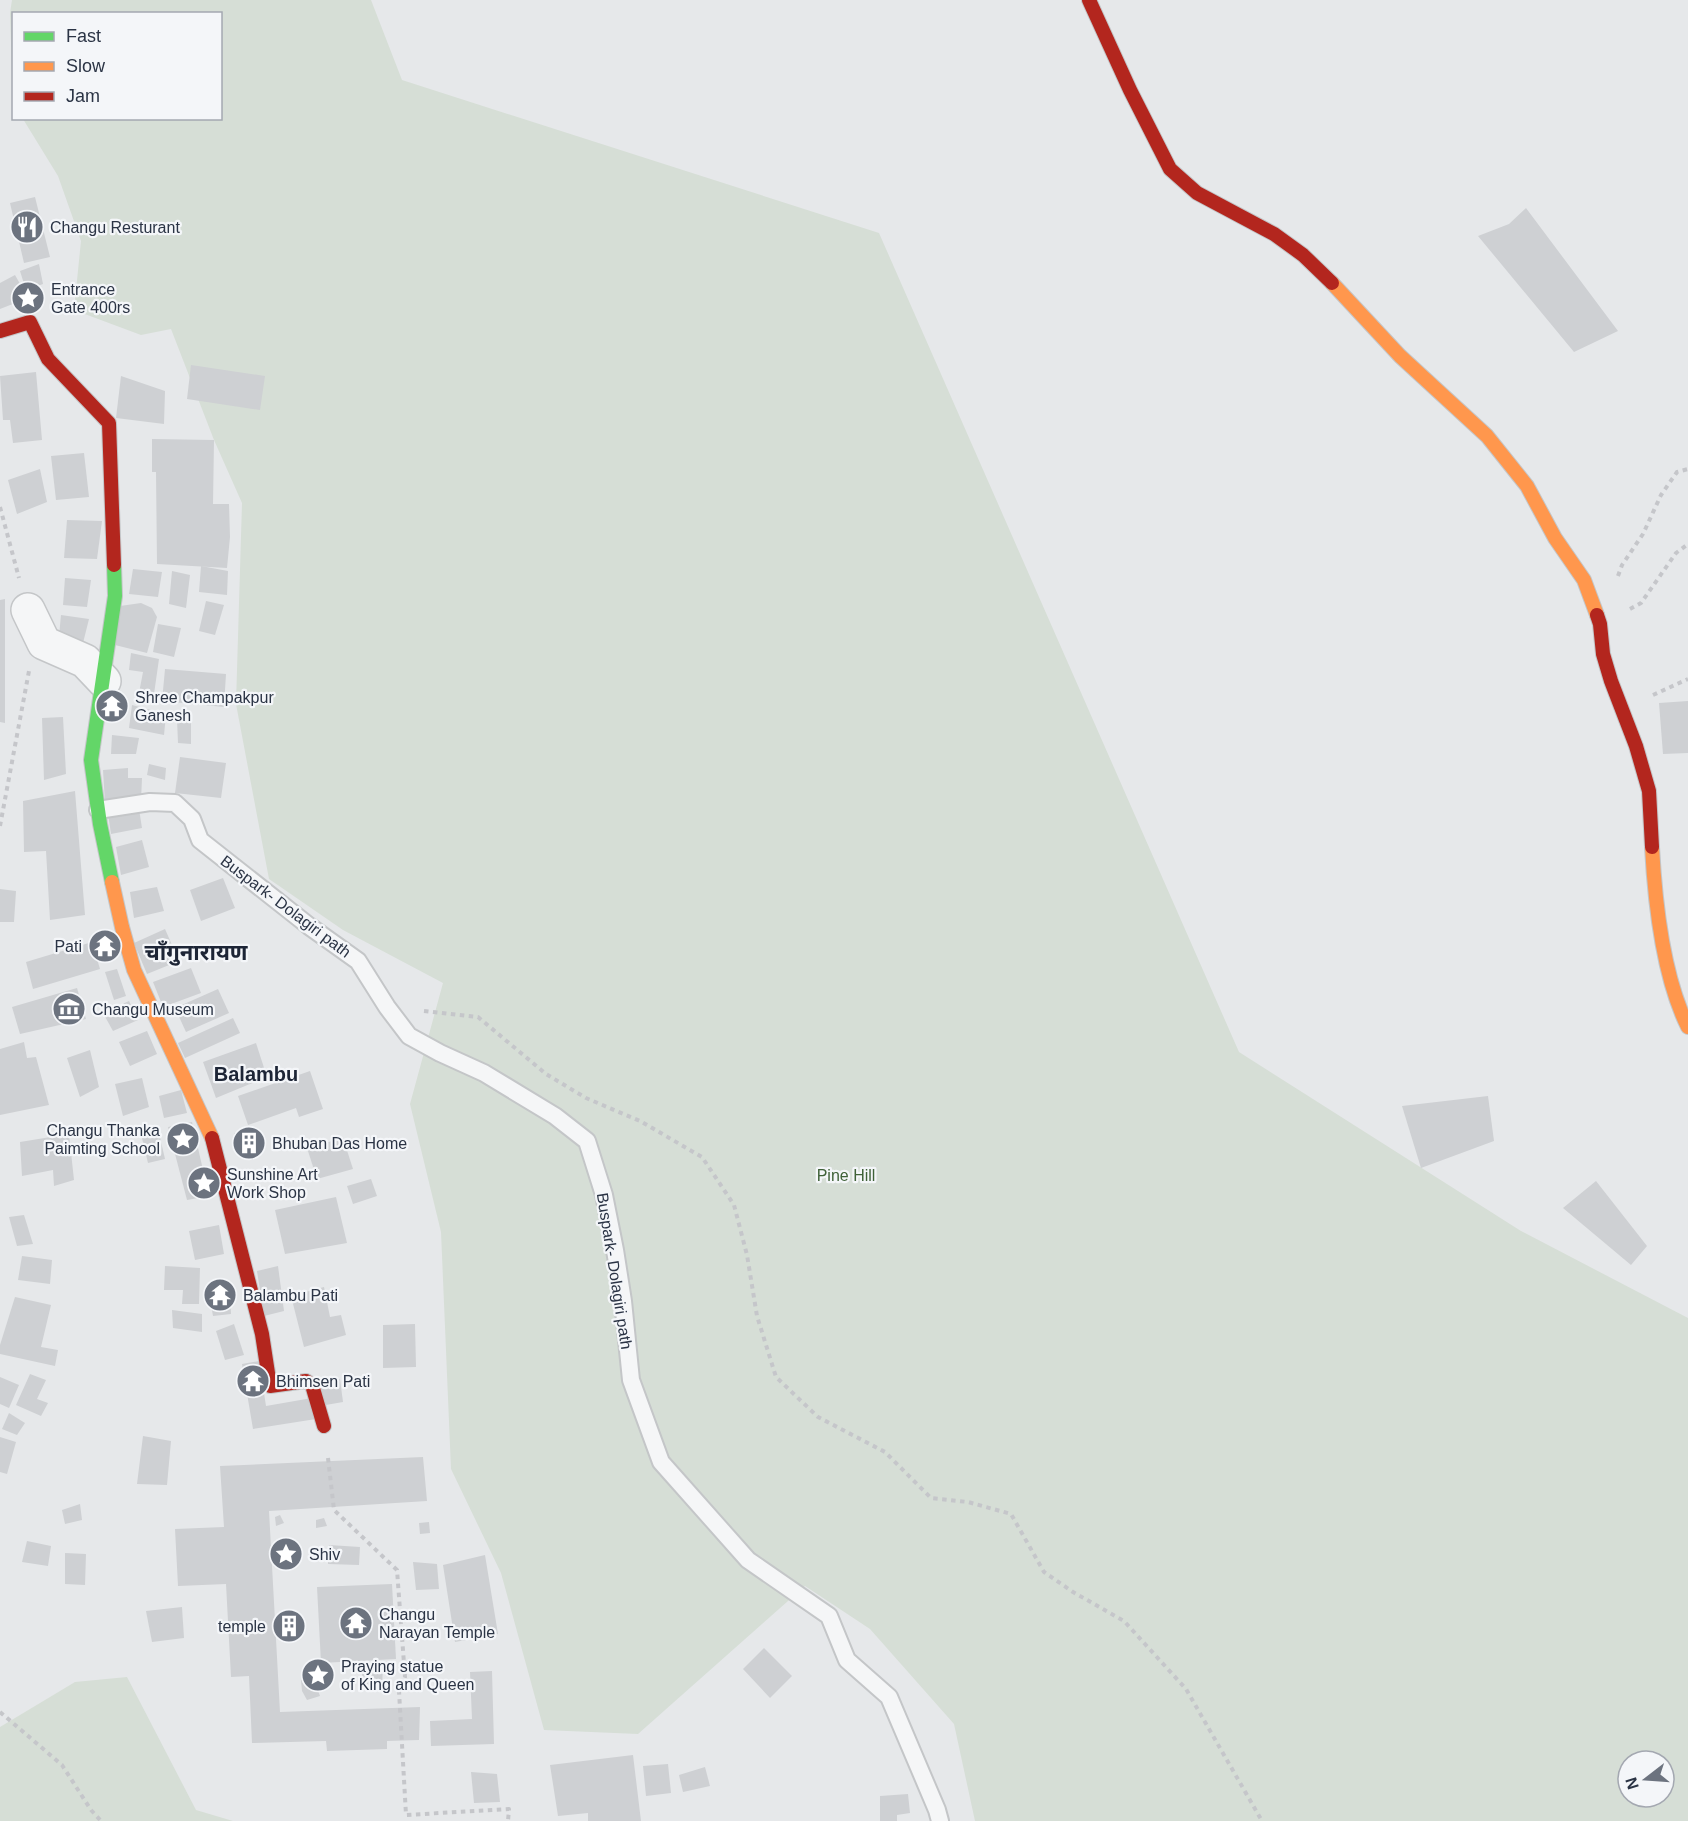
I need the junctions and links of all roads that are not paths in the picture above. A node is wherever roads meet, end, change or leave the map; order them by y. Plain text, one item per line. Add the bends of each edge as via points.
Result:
1 (1089, 0) edge
2 (0, 331) edge
3 (28, 610) dead end
4 (104, 681) junction
5 (98, 810) junction
6 (1688, 1027) edge
7 (324, 1426) road end
8 (939, 1821) edge

1 - 6 street via 1170,169 1197,193 1274,234 1303,255 1400,356 1487,436 1527,486 1555,538 1584,580 1600,624 1603,654 1649,791 1656,897 1667,965 1678,1007
2 - 4 street via 30,322 48,359 108,423 115,596
3 - 4 street via 45,643 85,661
4 - 5 street via 91,760
5 - 7 street via 134,970 214,1142 262,1334 270,1386 306,1381 312,1385
5 - 8 lane, Buspark- Dolagiri path via 150,802 175,803 192,819 200,840 358,961 409,1036 484,1073 555,1116 587,1141 604,1195 615,1250 631,1380 661,1462 748,1560 829,1616 848,1660 889,1697

